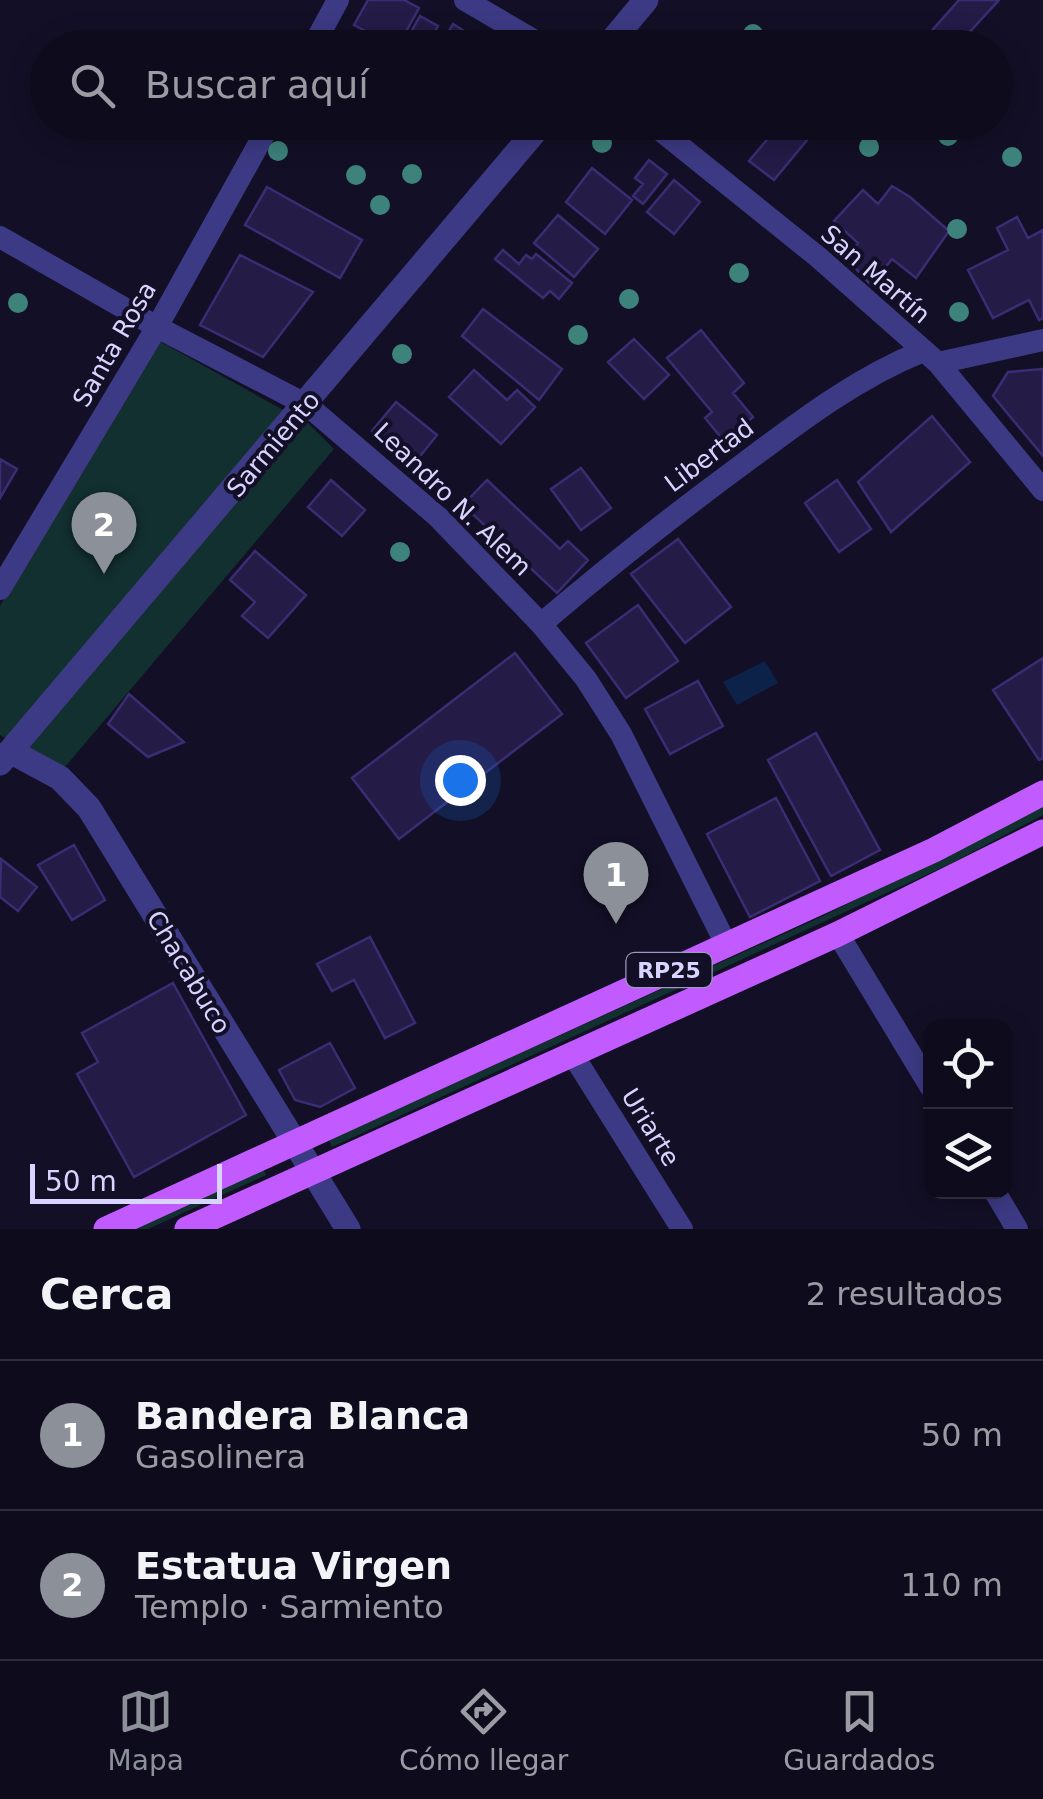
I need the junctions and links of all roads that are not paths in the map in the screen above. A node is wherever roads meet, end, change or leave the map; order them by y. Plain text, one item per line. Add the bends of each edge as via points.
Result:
1 (338, 0) edge
2 (465, 0) edge
3 (646, 0) edge
4 (322, 30) edge
5 (516, 30) edge
6 (621, 30) edge
7 (260, 140) edge
8 (527, 140) edge
9 (672, 140) edge
10 (0, 237) edge
11 (158, 326) junction
12 (1043, 340) edge
13 (930, 357) junction
14 (307, 404) junction
15 (1043, 490) edge
16 (0, 589) edge
17 (541, 624) junction
18 (4, 753) edge
19 (1043, 793) edge
20 (1043, 832) edge
21 (838, 934) junction
22 (726, 944) junction
23 (573, 1054) junction
24 (923, 1074) edge
25 (293, 1143) junction
26 (314, 1172) junction
27 (998, 1199) edge
28 (106, 1229) edge
29 (187, 1229) edge
30 (348, 1229) edge
31 (682, 1229) edge
32 (1017, 1229) edge

1 - 4 street
2 - 5 street
3 - 6 street
7 - 11 street, Santa Rosa
8 - 14 street, Sarmiento
9 - 13 street, San Martín
10 - 11 street, Leandro N. Alem
11 - 14 street, Leandro N. Alem
11 - 16 street, Santa Rosa
12 - 13 street, Libertad
13 - 15 street, San Martín
13 - 17 street, Libertad via 865,378 808,415 640,540
14 - 17 street, Leandro N. Alem via 438,516
14 - 18 street, Sarmiento
17 - 22 street, Leandro N. Alem via 621,734
18 - 25 street, Chacabuco via 60,778 89,808
19 - 22 main road, RP25
20 - 21 main road, RP25
21 - 23 main road, RP25
21 - 24 street
22 - 25 main road, RP25
23 - 26 main road, RP25
23 - 31 street, Uriarte
25 - 26 street, Chacabuco
25 - 28 main road, RP25
26 - 29 main road, RP25
26 - 30 street, Chacabuco
27 - 32 street

